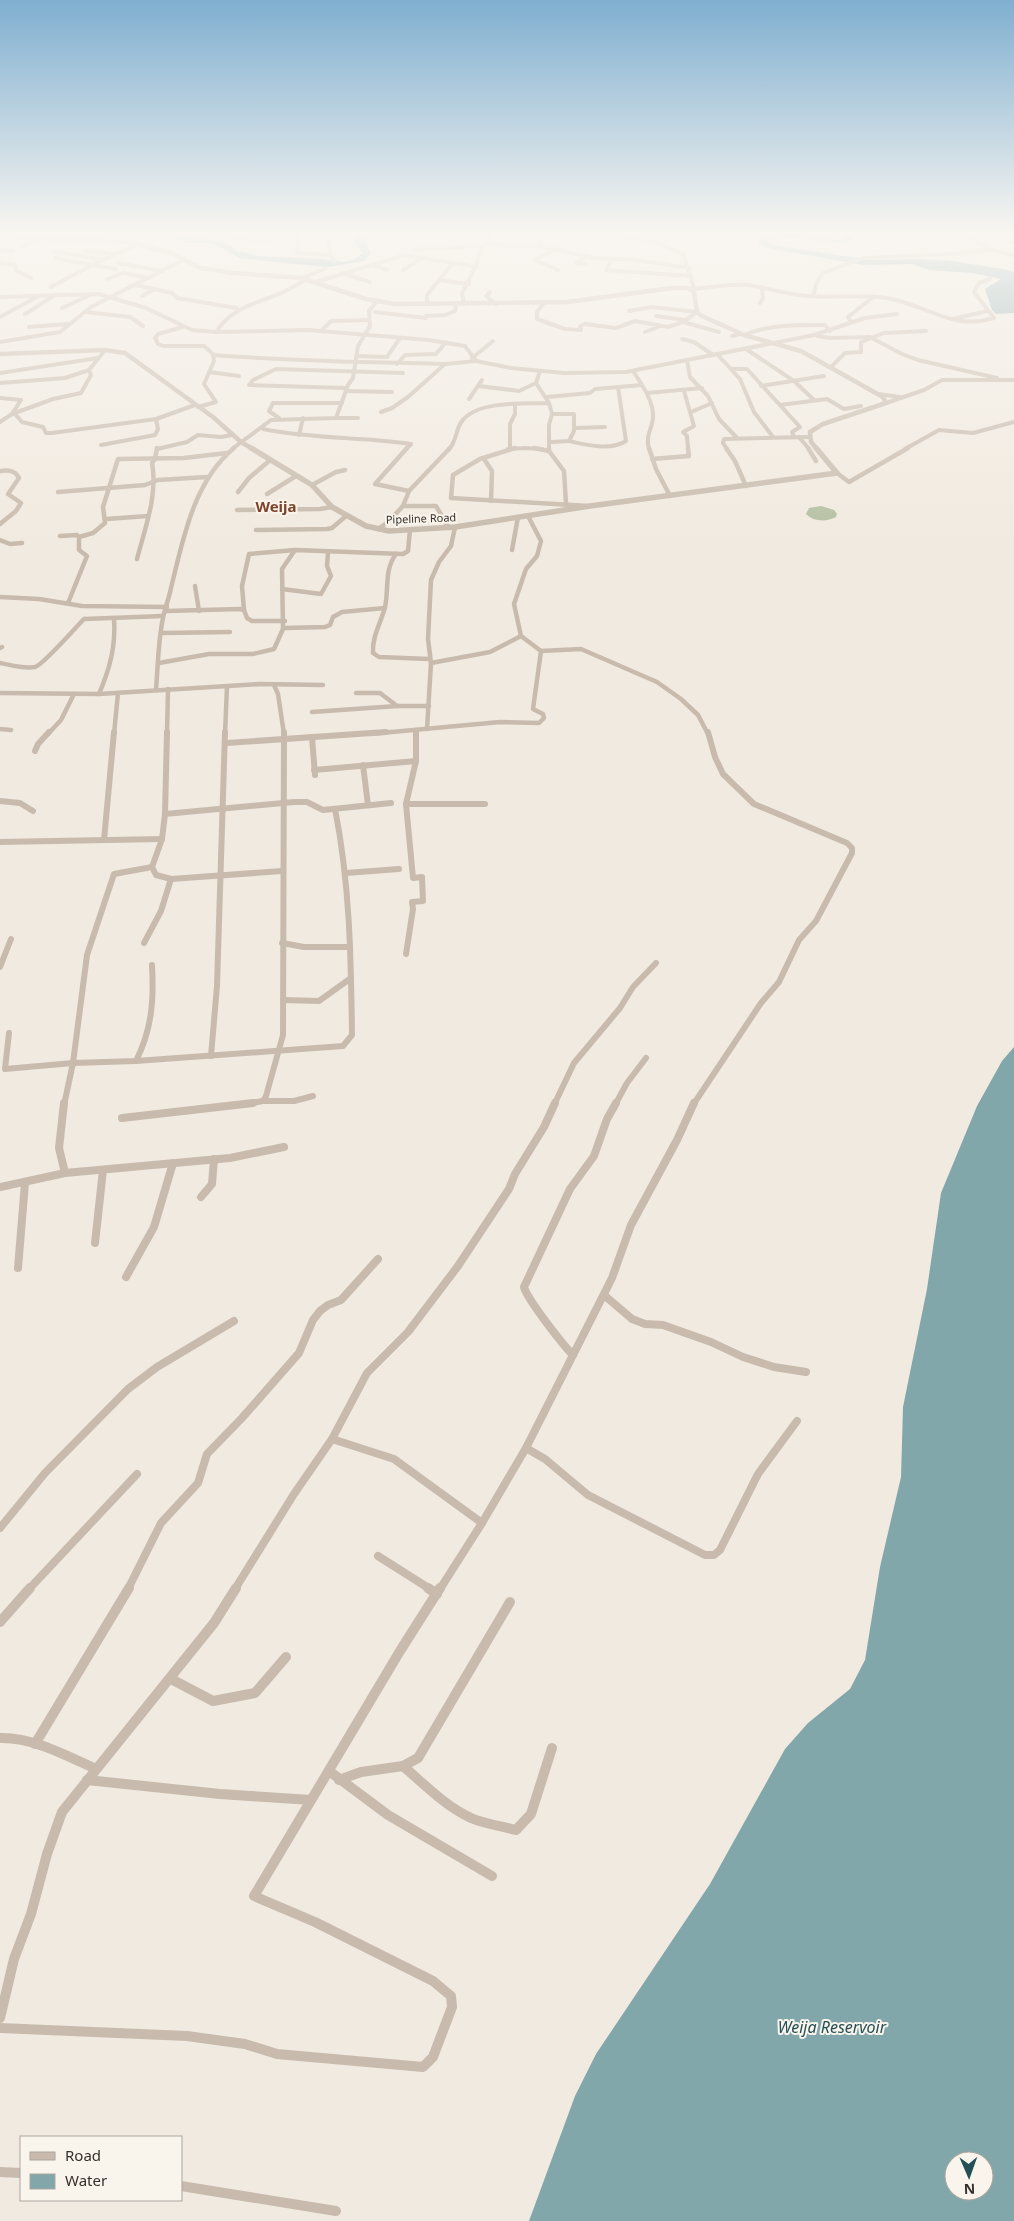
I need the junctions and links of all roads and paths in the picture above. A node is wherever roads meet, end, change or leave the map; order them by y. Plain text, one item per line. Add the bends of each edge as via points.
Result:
1 (366, 334) edge
2 (52, 335) edge
3 (158, 335) edge
4 (371, 335) edge
5 (742, 335) joint
6 (814, 335) joint
7 (879, 335) edge
8 (732, 336) dead end
9 (873, 337) junction
10 (400, 338) junction
11 (682, 339) dead end
12 (493, 341) dead end
13 (0, 342) edge
14 (446, 342) junction
15 (774, 342) junction
16 (105, 350) junction
17 (746, 350) junction
18 (0, 354) edge
19 (213, 355) junction
20 (715, 355) junction
21 (356, 356) junction
22 (100, 357) junction
23 (472, 358) junction
24 (476, 361) junction
25 (356, 362) junction
26 (687, 362) junction
27 (397, 364) junction
28 (445, 364) junction
29 (831, 367) junction
30 (731, 369) junction
31 (89, 370) junction
32 (354, 371) junction
33 (540, 371) junction
34 (633, 371) junction
35 (209, 372) junction
36 (0, 373) edge
37 (403, 373) dead end
38 (239, 376) dead end
39 (824, 376) dead end
40 (997, 378) junction
41 (482, 380) dead end
42 (1014, 380) edge
43 (794, 381) junction
44 (0, 382) edge
45 (536, 383) junction
46 (642, 385) junction
47 (479, 386) junction
48 (760, 386) junction
49 (618, 387) junction
50 (702, 388) junction
51 (346, 389) junction
52 (684, 391) junction
53 (392, 392) dead end
54 (647, 393) junction
55 (878, 394) junction
56 (547, 397) junction
57 (903, 397) junction
58 (0, 398) edge
59 (469, 399) dead end
60 (814, 400) junction
61 (342, 403) junction
62 (549, 403) junction
63 (712, 403) junction
64 (886, 403) junction
65 (515, 404) junction
66 (780, 405) junction
67 (196, 406) junction
68 (862, 406) dead end
69 (381, 412) dead end
70 (691, 412) junction
71 (14, 414) junction
72 (552, 414) junction
73 (280, 418) junction
74 (303, 418) junction
75 (336, 418) junction
76 (358, 418) dead end
77 (156, 419) junction
78 (0, 422) edge
79 (1014, 422) edge
80 (605, 427) dead end
81 (575, 428) junction
82 (263, 429) junction
83 (232, 434) junction
84 (298, 435) junction
85 (773, 437) junction
86 (796, 437) junction
87 (809, 437) junction
88 (737, 438) junction
89 (569, 441) junction
90 (240, 442) junction
91 (550, 442) junction
92 (101, 445) dead end
93 (510, 449) junction
94 (550, 452) junction
95 (227, 453) junction
96 (156, 459) junction
97 (484, 459) junction
98 (652, 459) junction
99 (269, 461) junction
100 (816, 461) dead end
101 (345, 470) dead end
102 (0, 471) edge
103 (837, 473) junction
104 (206, 476) junction
105 (296, 476) junction
106 (154, 481) junction
107 (312, 486) junction
108 (746, 486) junction
109 (108, 488) junction
110 (410, 491) junction
111 (58, 492) dead end
112 (238, 492) dead end
113 (267, 494) dead end
114 (670, 496) junction
115 (491, 501) junction
116 (566, 504) junction
117 (403, 506) junction
118 (590, 506) junction
119 (332, 507) junction
120 (237, 510) dead end
121 (148, 516) junction
122 (346, 516) junction
123 (528, 516) junction
124 (518, 517) junction
125 (106, 519) junction
126 (0, 524) edge
127 (452, 527) junction
128 (378, 529) junction
129 (256, 530) dead end
130 (410, 530) junction
131 (60, 536) dead end
132 (79, 537) junction
133 (0, 540) edge
134 (22, 543) dead end
135 (295, 550) junction
136 (512, 550) dead end
137 (328, 552) junction
138 (396, 554) junction
139 (137, 559) dead end
140 (195, 586) dead end
141 (282, 589) junction
142 (1, 598) edge
143 (68, 603) junction
144 (385, 608) junction
145 (244, 610) junction
146 (165, 611) junction
147 (199, 611) junction
148 (114, 618) junction
149 (285, 625) junction
150 (230, 632) dead end
151 (163, 633) junction
152 (521, 636) junction
153 (541, 651) junction
154 (430, 661) junction
155 (0, 663) edge
156 (159, 664) junction
157 (323, 685) dead end
158 (227, 686) junction
159 (274, 686) junction
160 (168, 689) junction
161 (156, 690) junction
162 (0, 693) edge
163 (118, 693) junction
164 (356, 693) dead end
165 (74, 694) junction
166 (98, 694) junction
167 (397, 706) junction
168 (429, 706) junction
169 (312, 712) dead end
170 (0, 729) edge
171 (427, 729) junction
172 (12, 730) dead end
173 (416, 730) junction
174 (312, 737) junction
175 (285, 739) junction
176 (227, 742) junction
177 (35, 751) dead end
178 (416, 761) junction
179 (363, 765) junction
180 (0, 801) edge
181 (283, 802) junction
182 (391, 803) dead end
183 (406, 804) junction
184 (485, 804) dead end
185 (368, 805) junction
186 (222, 808) junction
187 (335, 809) junction
188 (34, 811) dead end
189 (165, 814) junction
190 (162, 839) junction
191 (104, 840) junction
192 (0, 842) edge
193 (152, 867) junction
194 (399, 869) dead end
195 (282, 870) junction
196 (346, 872) junction
197 (220, 875) junction
198 (171, 879) junction
199 (11, 939) dead end
200 (144, 943) dead end
201 (282, 943) junction
202 (350, 947) junction
203 (406, 954) dead end
204 (656, 963) dead end
205 (152, 965) dead end
206 (0, 967) edge
207 (351, 978) junction
208 (283, 1000) junction
209 (9, 1033) dead end
210 (278, 1052) junction
211 (211, 1056) junction
212 (646, 1058) dead end
213 (136, 1061) junction
214 (72, 1063) junction
215 (313, 1096) dead end
216 (263, 1100) junction
217 (122, 1118) dead end
218 (284, 1147) dead end
219 (214, 1159) junction
220 (173, 1163) junction
221 (103, 1170) junction
222 (65, 1173) junction
223 (25, 1184) junction
224 (0, 1187) edge
225 (201, 1197) dead end
226 (95, 1243) dead end
227 (378, 1258) dead end
228 (18, 1268) dead end
229 (126, 1277) dead end
230 (604, 1296) junction
231 (234, 1320) dead end
232 (573, 1355) junction
233 (806, 1372) dead end
234 (797, 1421) dead end
235 (332, 1439) junction
236 (526, 1448) junction
237 (136, 1474) dead end
238 (482, 1523) junction
239 (0, 1528) edge
240 (378, 1556) dead end
241 (437, 1594) junction
242 (510, 1602) dead end
243 (0, 1622) edge
244 (286, 1657) dead end
245 (171, 1679) junction
246 (0, 1738) edge
247 (35, 1744) junction
248 (552, 1748) dead end
249 (403, 1766) junction
250 (96, 1769) junction
251 (329, 1771) junction
252 (87, 1780) junction
253 (339, 1780) junction
254 (311, 1800) junction
255 (492, 1876) dead end
256 (0, 2018) edge
257 (0, 2028) edge
258 (0, 2172) edge
259 (20, 2173) edge
260 (182, 2186) edge
261 (336, 2211) dead end

1 - 21 street
2 - 13 street
3 - 19 street via 156,341 168,347 204,346
4 - 10 street
5 - 8 street
5 - 15 street
6 - 9 street via 827,338
6 - 15 street
7 - 9 street
9 - 29 street via 861,342 861,352 845,353
9 - 40 street via 910,358
10 - 14 street
10 - 21 street via 387,357
11 - 20 street via 694,342
12 - 23 street
14 - 23 street via 465,346
14 - 27 street via 436,354 405,355
15 - 17 street
15 - 29 street
16 - 18 street, Pipeline Road
16 - 22 street
16 - 67 street, Pipeline Road via 125,353
17 - 20 street
17 - 43 street
19 - 25 street
19 - 35 street
20 - 26 street
20 - 30 street
21 - 25 street
22 - 31 street
22 - 36 street
23 - 24 street
24 - 28 street
24 - 33 street
25 - 27 street
25 - 32 street
26 - 34 street
26 - 50 street via 690,377
27 - 28 street
28 - 69 street via 408,397
29 - 55 street
30 - 48 street via 746,368
30 - 85 street via 744,387 754,412
31 - 44 street via 65,378
31 - 71 street via 91,375 81,393 53,399
32 - 37 street
32 - 51 street
32 - 51 street via 274,369 249,385
33 - 34 street via 569,374
33 - 45 street
34 - 46 street
35 - 38 street
35 - 67 street via 204,384 216,402
39 - 43 street
40 - 42 street
40 - 57 street via 942,380
41 - 47 street
43 - 48 street
43 - 60 street
45 - 47 street via 519,391
45 - 56 street
46 - 49 street
46 - 54 street
47 - 59 street
48 - 66 street
49 - 56 street via 595,389 590,394
49 - 89 street via 625,443 617,446
50 - 52 street
50 - 63 street
51 - 53 street
51 - 61 street
52 - 54 street
52 - 70 street
54 - 98 street via 653,419 647,444
55 - 57 street
55 - 64 street
56 - 62 street
57 - 64 street
58 - 71 street via 21,400
60 - 66 street
60 - 68 street via 827,399 844,409
61 - 73 street via 273,404 269,411
61 - 75 street
62 - 65 street
62 - 72 street
63 - 70 street
63 - 88 street via 719,419
64 - 87 street via 818,426 811,430
65 - 93 street via 510,424
65 - 110 street via 474,411 461,422 455,442
66 - 86 street via 800,427 792,432
67 - 77 street
67 - 83 street, Pipeline Road
70 - 98 street via 694,426 683,432 687,436 689,456
71 - 77 street via 20,420 43,427 46,433
71 - 78 street
72 - 81 street via 574,414
72 - 91 street
73 - 74 street
73 - 82 street via 272,420
74 - 75 street
74 - 84 street
75 - 76 street
77 - 92 street via 158,429 151,436
79 - 103 street via 973,432 939,430 849,482
80 - 81 street
81 - 89 street
82 - 84 street
82 - 90 street
83 - 90 street, Pipeline Road
83 - 96 street via 221,437 198,435 186,442 160,447 156,451
84 - 110 street via 411,444 375,484
85 - 86 street
85 - 88 street
86 - 87 street
86 - 100 street via 808,446
87 - 103 street
88 - 108 street via 724,439 723,443
89 - 91 street
90 - 95 street
90 - 99 street, Pipeline Road
91 - 94 street
93 - 94 street
93 - 97 street
94 - 116 street via 564,471
95 - 96 street
95 - 104 street
96 - 106 street via 152,463
96 - 109 street via 118,459
97 - 115 street via 492,471
97 - 115 street via 453,475 450,495 459,500
98 - 114 street
99 - 105 street, Pipeline Road
99 - 112 street
101 - 107 street via 335,472
102 - 126 street via 17,474 19,478 8,494 21,503
103 - 108 street, Pipeline Road
104 - 106 street
104 - 146 street
105 - 107 street, Pipeline Road
105 - 113 street
106 - 109 street via 145,485
106 - 121 street
107 - 119 street, Pipeline Road
108 - 114 street, Pipeline Road
109 - 111 street
109 - 125 street via 103,506
110 - 117 street
114 - 118 street, Pipeline Road
115 - 116 street
116 - 118 street
117 - 127 street via 436,506
117 - 128 street
118 - 123 street, Pipeline Road
119 - 120 street
119 - 122 street, Pipeline Road
121 - 125 street
121 - 139 street
122 - 128 street, Pipeline Road
122 - 129 street via 327,529
123 - 124 street, Pipeline Road
123 - 152 street via 541,541 514,604
124 - 127 street, Pipeline Road
124 - 136 street
125 - 132 street via 102,528
127 - 130 street, Pipeline Road
127 - 154 street via 450,550 432,575
128 - 130 street, Pipeline Road
130 - 138 street via 408,551
131 - 132 street
132 - 143 street via 79,550 87,556
133 - 134 street via 10,544
135 - 137 street
135 - 141 street via 282,568
135 - 145 street via 248,554 242,586
137 - 138 street
137 - 141 street via 327,566 331,576 321,594
138 - 144 street via 386,584
140 - 147 street
141 - 149 street
142 - 143 street
143 - 146 street
144 - 149 street via 342,612 325,626
144 - 154 street via 372,646 373,653 379,657
145 - 147 street
145 - 149 street via 252,621
146 - 147 street
146 - 148 street
146 - 151 street
148 - 155 street via 80,621 36,668
148 - 166 street via 113,663
149 - 156 street via 278,644 268,652 193,655
150 - 151 street
151 - 156 street
152 - 153 street
152 - 154 street via 490,652
153 - 171 street via 533,709 543,714 542,721
153 - 230 street via 581,649 657,682 698,715 723,774 754,804 847,843 852,848 816,921 799,940 779,982 761,1003 693,1104 631,1224
154 - 168 street
156 - 161 street
157 - 159 street
158 - 159 street
158 - 160 street
158 - 176 street
159 - 175 street
160 - 161 street
160 - 189 street
161 - 163 street
162 - 165 street
163 - 166 street
163 - 191 street
164 - 167 street via 380,693
165 - 166 street
165 - 177 street via 61,720
167 - 168 street
167 - 169 street
168 - 171 street
170 - 172 street
171 - 173 street
173 - 174 street
173 - 178 street
174 - 175 street
174 - 179 street via 314,772
175 - 176 street
175 - 181 street
176 - 186 street
178 - 179 street
178 - 183 street
179 - 185 street
180 - 188 street via 20,804
181 - 186 street
181 - 187 street via 303,801 323,810
181 - 195 street
182 - 185 street
183 - 184 street
183 - 203 street via 413,878 422,877 423,901 412,902
185 - 187 street
186 - 189 street
186 - 197 street
187 - 196 street
189 - 190 street
190 - 191 street
190 - 193 street
191 - 192 street
193 - 198 street via 156,875
193 - 214 street via 113,876 87,955
194 - 196 street
195 - 197 street
195 - 201 street
196 - 202 street
197 - 198 street
197 - 211 street via 218,986
198 - 200 street via 161,911
199 - 206 street
201 - 202 street via 304,948
201 - 208 street
202 - 207 street
204 - 235 street via 633,987 620,1008 574,1063 544,1127 514,1174 509,1189 458,1266 408,1332 367,1373
205 - 213 street via 154,998 144,1045
207 - 208 street via 320,1001
207 - 210 street via 352,1035 349,1041 343,1046
208 - 210 street via 283,1035
209 - 214 street via 5,1069
210 - 211 street
210 - 216 street
211 - 213 street
212 - 232 street via 626,1083 607,1119 594,1156 570,1189 524,1287 553,1333
213 - 214 street
214 - 222 street via 60,1133 59,1156
215 - 216 street via 294,1101
216 - 217 street
218 - 219 street
219 - 220 street
219 - 225 street via 212,1184
220 - 221 street
220 - 229 street via 154,1227
221 - 222 street
221 - 226 street
222 - 223 street
223 - 224 street
223 - 228 street
227 - 247 street via 341,1300 320,1311 299,1353 207,1454 198,1483 161,1523 134,1580
230 - 232 street
230 - 233 street via 632,1319 645,1324 663,1325 766,1364
231 - 239 street via 157,1367 128,1389 45,1473
232 - 236 street
234 - 236 street via 758,1474 720,1550 714,1555 705,1555 588,1495 545,1459
235 - 238 street via 394,1458
235 - 245 street via 214,1622
236 - 238 street
237 - 243 street
238 - 241 street
240 - 241 street
241 - 251 street
242 - 249 street via 418,1758
244 - 245 street via 259,1691 237,1697 213,1701
245 - 250 street
246 - 247 street via 6,1736
247 - 250 street
248 - 249 street via 531,1814 516,1830 480,1822 423,1784
249 - 253 street via 361,1772
250 - 252 street
251 - 253 street
251 - 254 street
252 - 254 street
252 - 256 street via 62,1812 11,1972
253 - 255 street via 390,1818
254 - 257 street via 254,1896 315,1922 446,1990 451,1996 452,2007 433,2057 424,2067 277,2054 245,2044 186,2036
258 - 259 street
260 - 261 street

